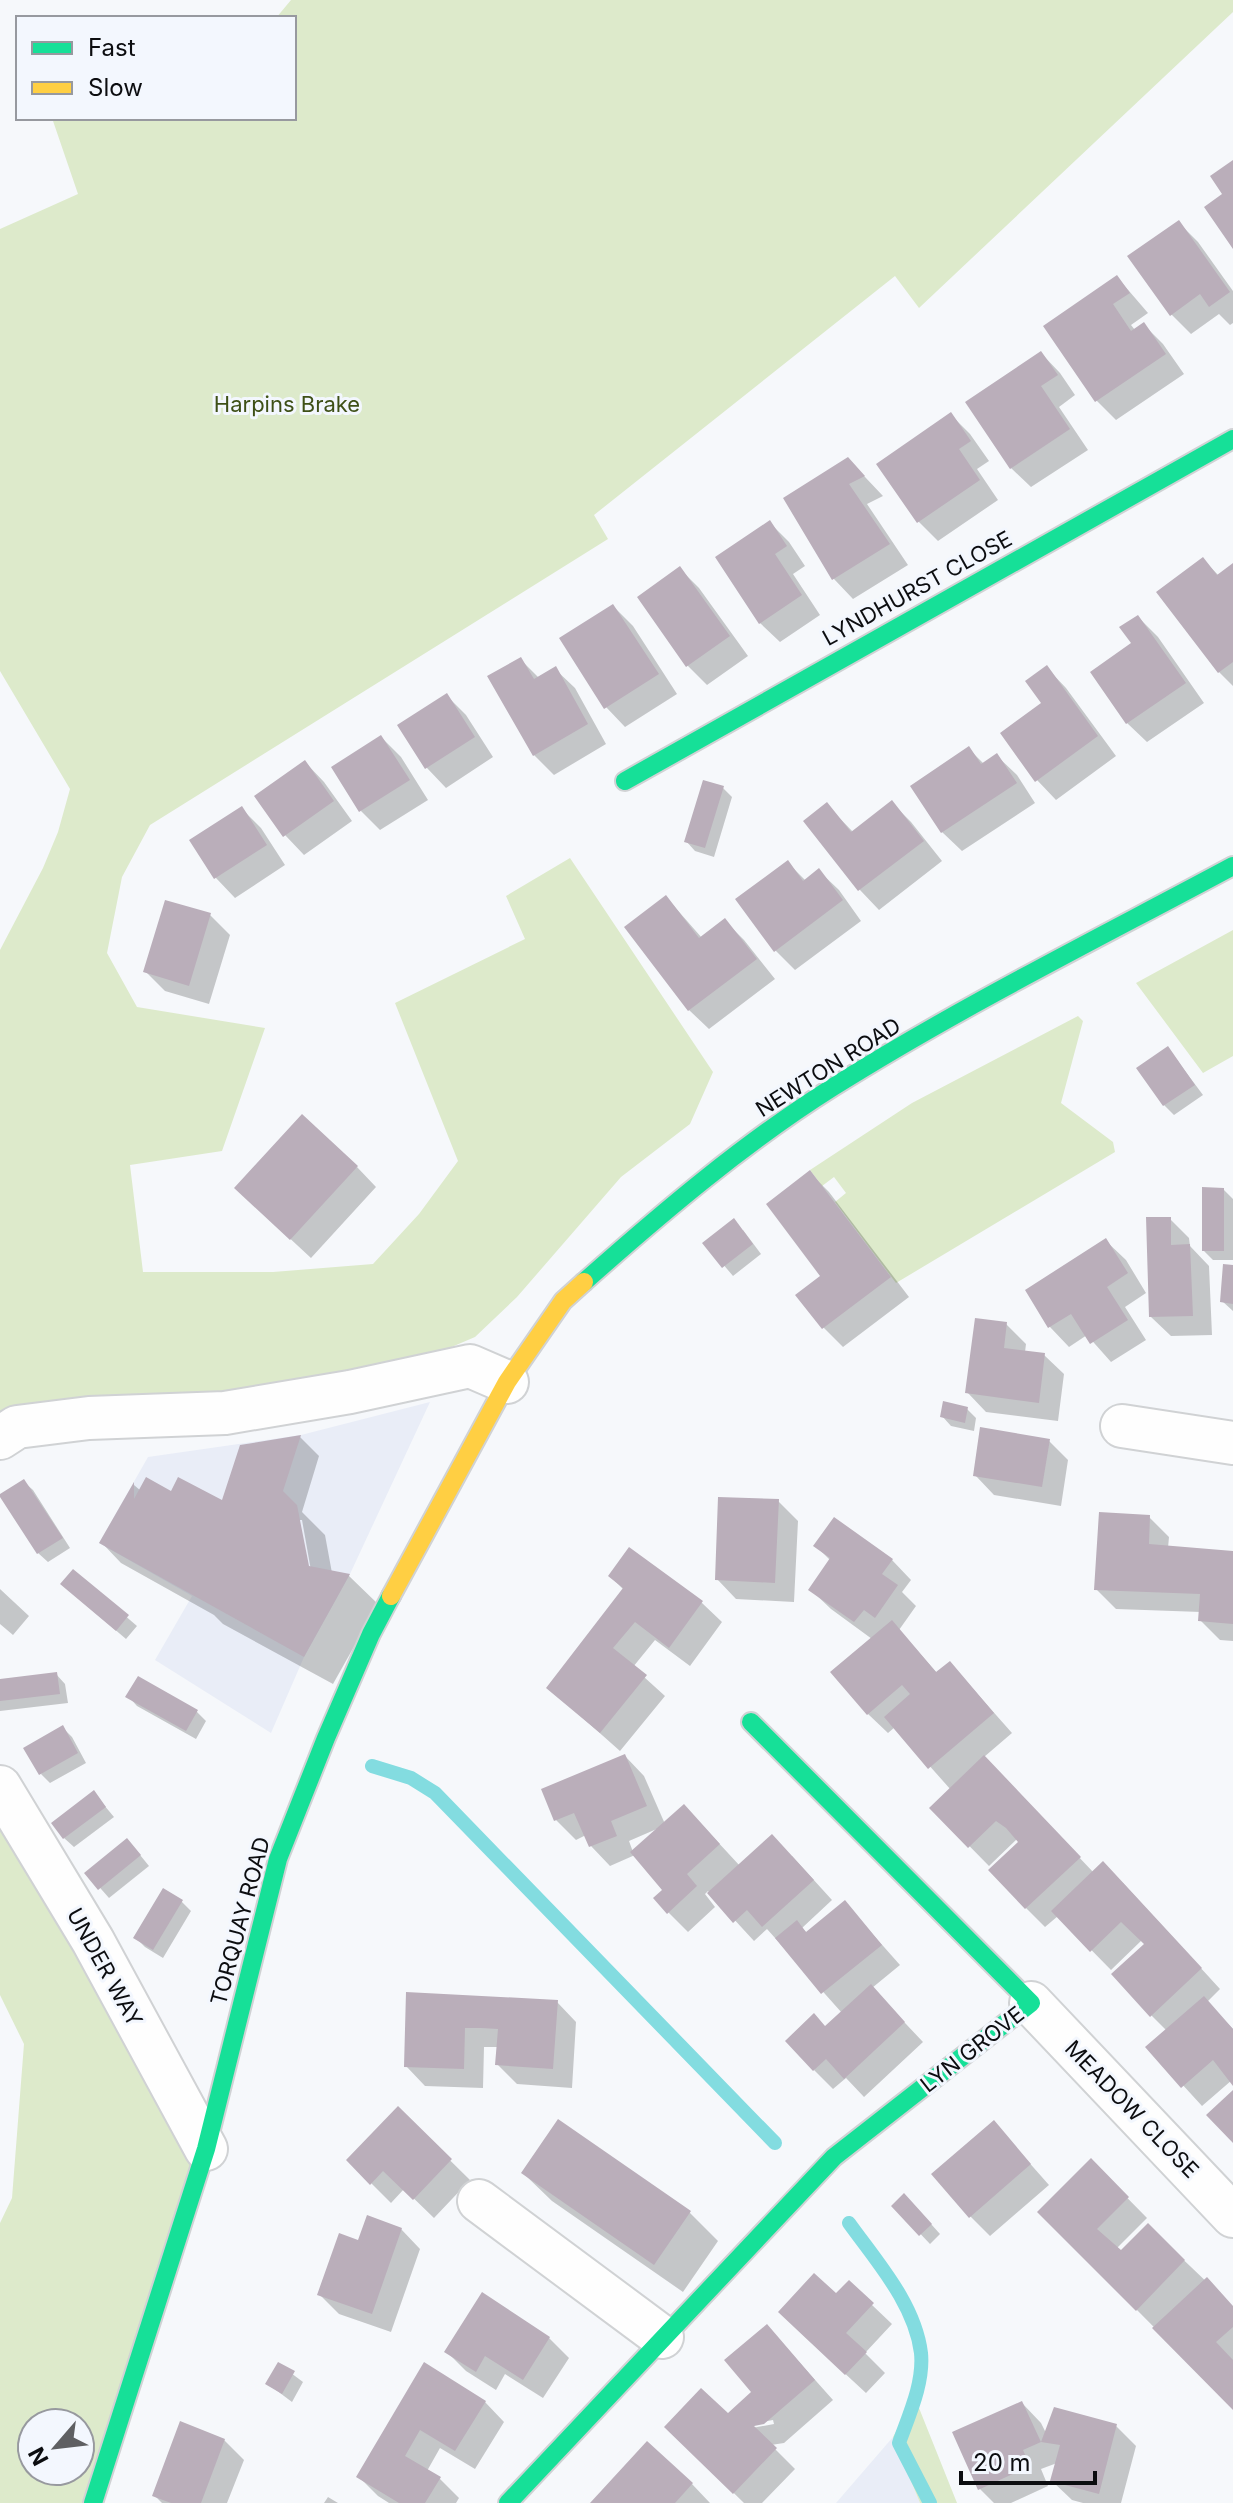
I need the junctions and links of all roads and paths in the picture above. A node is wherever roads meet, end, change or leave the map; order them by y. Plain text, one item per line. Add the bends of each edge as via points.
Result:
1 (1233, 439) edge
2 (625, 781) dead end
3 (1233, 866) edge
4 (507, 1382) junction
5 (1122, 1426) dead end
6 (0, 1438) edge
7 (1233, 1443) edge
8 (751, 1722) dead end
9 (0, 1787) edge
10 (1031, 2003) junction
11 (206, 2149) junction
12 (479, 2201) dead end
13 (1233, 2216) edge
14 (662, 2337) junction
15 (93, 2503) edge
16 (508, 2503) edge

1 - 2 street, LYNDHURST CLOSE
3 - 4 street, NEWTON ROAD via 964,1011 832,1088 754,1143 661,1214 563,1301
4 - 6 street via 470,1366 225,1413 89,1418 17,1427
4 - 11 street, TORQUAY ROAD via 371,1634 278,1859
5 - 7 street
8 - 10 street, LYN GROVE
9 - 11 street, UNDER WAY via 93,1941
10 - 13 street, MEADOW CLOSE
10 - 14 street, LYN GROVE via 834,2157
11 - 15 street, TORQUAY ROAD
12 - 14 street
14 - 16 street, LYN GROVE

